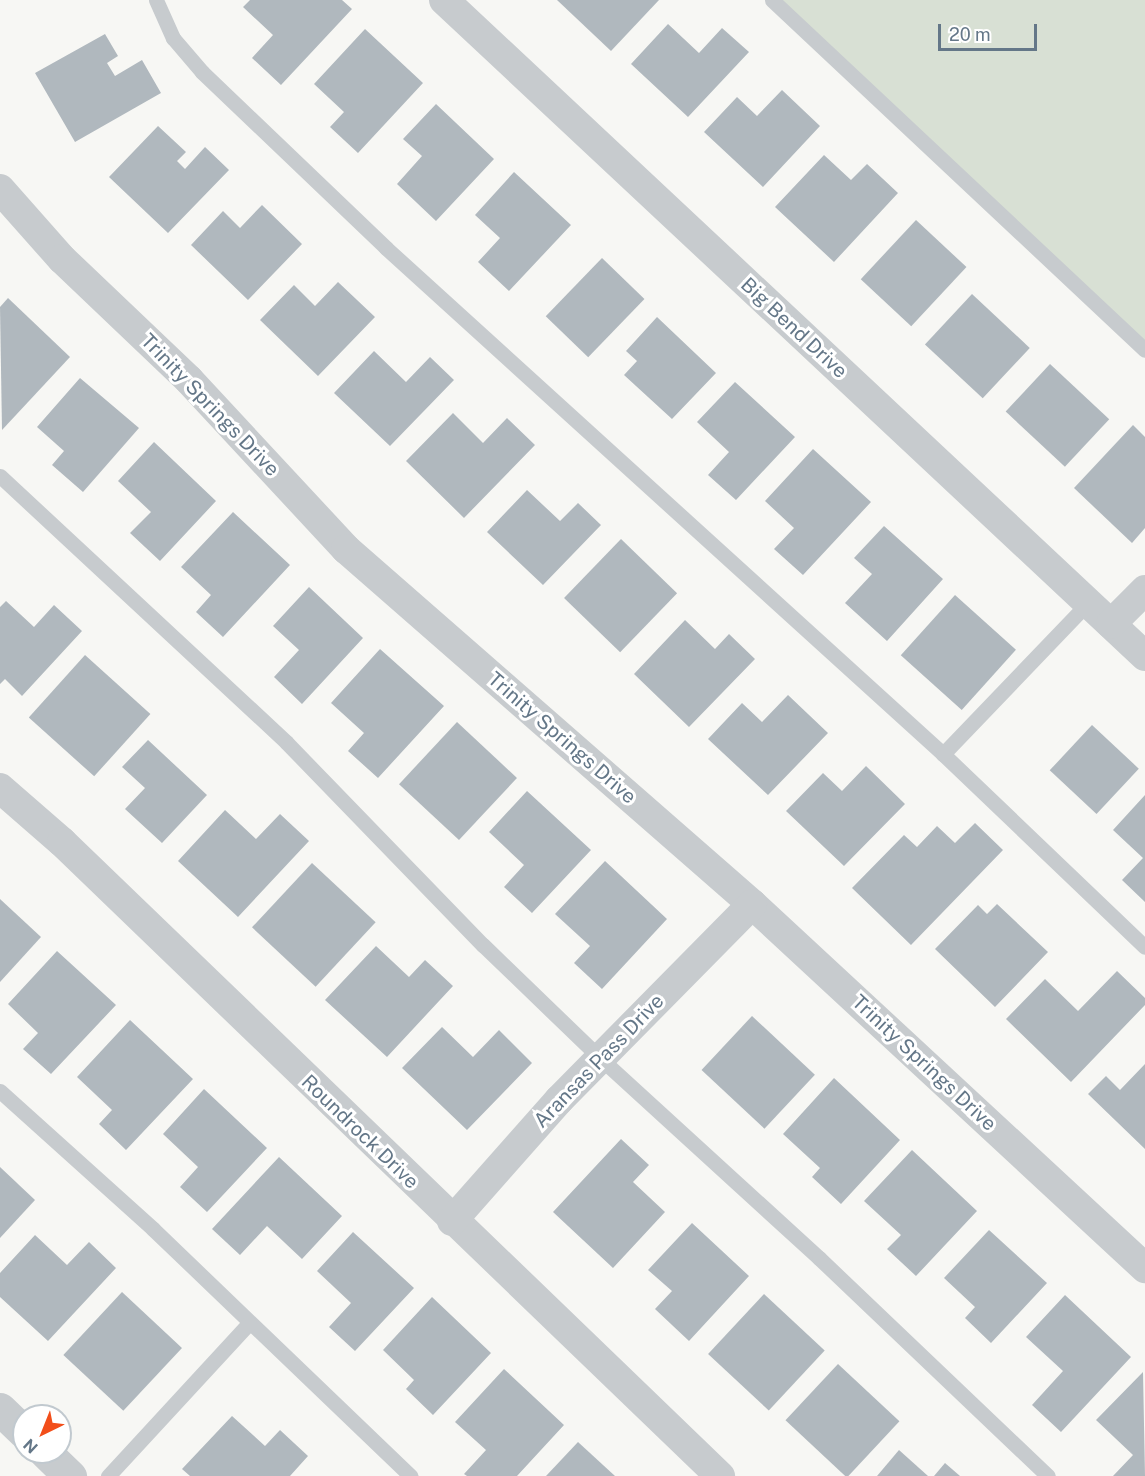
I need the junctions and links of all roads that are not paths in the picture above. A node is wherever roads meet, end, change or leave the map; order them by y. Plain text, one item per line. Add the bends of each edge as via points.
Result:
1 (156, 0) edge
2 (444, 0) edge
3 (772, 0) edge
4 (0, 189) edge
5 (1145, 350) edge
6 (0, 476) edge
7 (1145, 590) edge
8 (1088, 603) junction
9 (1111, 624) junction
10 (1145, 656) edge
11 (943, 754) junction
12 (0, 788) edge
13 (752, 904) junction
14 (1145, 947) edge
15 (600, 1058) junction
16 (0, 1091) edge
17 (452, 1221) junction
18 (1145, 1268) edge
19 (249, 1323) junction
20 (0, 1409) edge
21 (12, 1420) edge
22 (58, 1464) edge
23 (70, 1476) edge
24 (108, 1476) edge
25 (411, 1476) edge
26 (720, 1476) edge
27 (1048, 1476) edge

1 - 11 lane via 173,38 202,72 386,248
2 - 8 street, Big Bend Drive
3 - 5 lane
4 - 13 street, Trinity Springs Drive via 62,259 189,380 346,549
6 - 15 lane via 286,742 483,945
7 - 9 street
8 - 9 street, Big Bend Drive
8 - 11 lane
9 - 10 street, Big Bend Drive
11 - 14 lane
12 - 17 street, Roundrock Drive via 62,843
13 - 15 street, Aransas Pass Drive
13 - 18 street, Trinity Springs Drive
15 - 17 street, Aransas Pass Drive
15 - 27 lane via 819,1258
16 - 19 lane via 153,1229
17 - 26 street, Roundrock Drive
19 - 24 lane
19 - 25 lane
20 - 21 street
22 - 23 street

